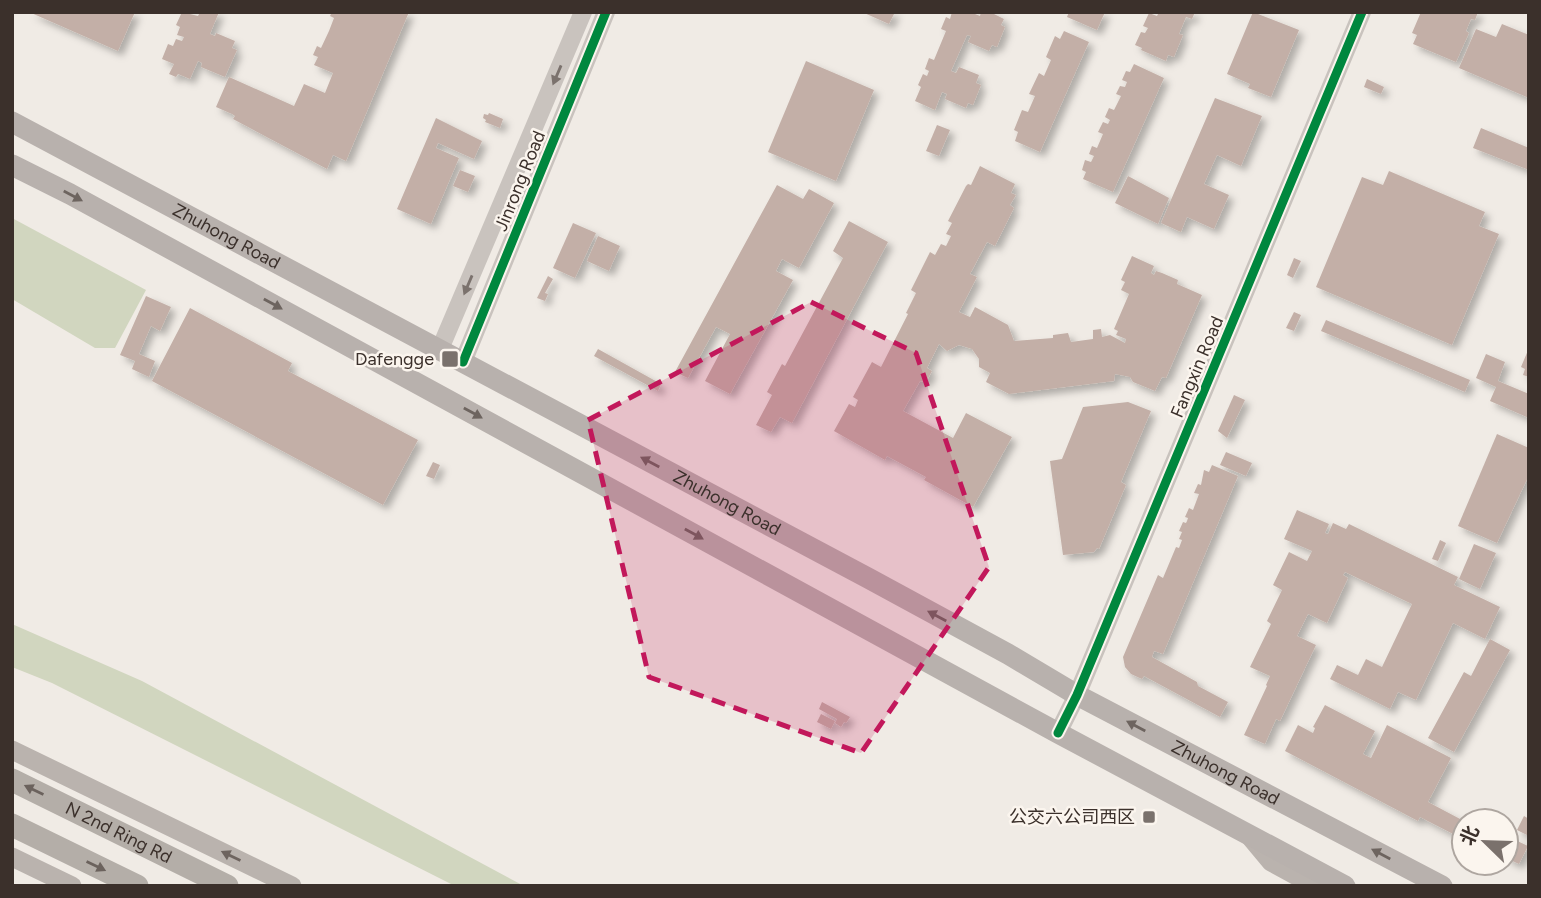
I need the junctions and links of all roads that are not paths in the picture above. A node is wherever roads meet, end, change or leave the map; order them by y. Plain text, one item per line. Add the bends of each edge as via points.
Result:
1 (583, 12) edge
2 (606, 12) edge
3 (1362, 12) edge
4 (12, 122) edge
5 (12, 165) edge
6 (440, 349) junction
7 (463, 362) junction
8 (1077, 695) junction
9 (1058, 733) junction
10 (12, 750) edge
11 (12, 780) edge
12 (12, 825) edge
13 (1248, 834) junction
14 (12, 857) edge
15 (72, 886) edge
16 (136, 886) edge
17 (227, 886) edge
18 (292, 886) edge
19 (1315, 886) edge
20 (1345, 886) edge
21 (1442, 886) edge

1 -> 6 street, Jinrong Road
2 - 7 street, Jinrong Road
3 - 8 street, Fangxin Road
4 - 6 main road, Zhuhong Road
5 -> 9 main road, Zhuhong Road
6 - 7 main road, Zhuhong Road
8 -> 7 main road, Zhuhong Road
8 - 9 street, Fangxin Road
21 -> 8 main road, Zhuhong Road
9 - 13 main road, Zhuhong Road
18 -> 10 main road
17 -> 11 highway, N 2nd Ring Rd
12 -> 16 highway
13 - 19 main road via 1272,862
13 - 20 main road, Zhuhong Road
14 - 15 main road

